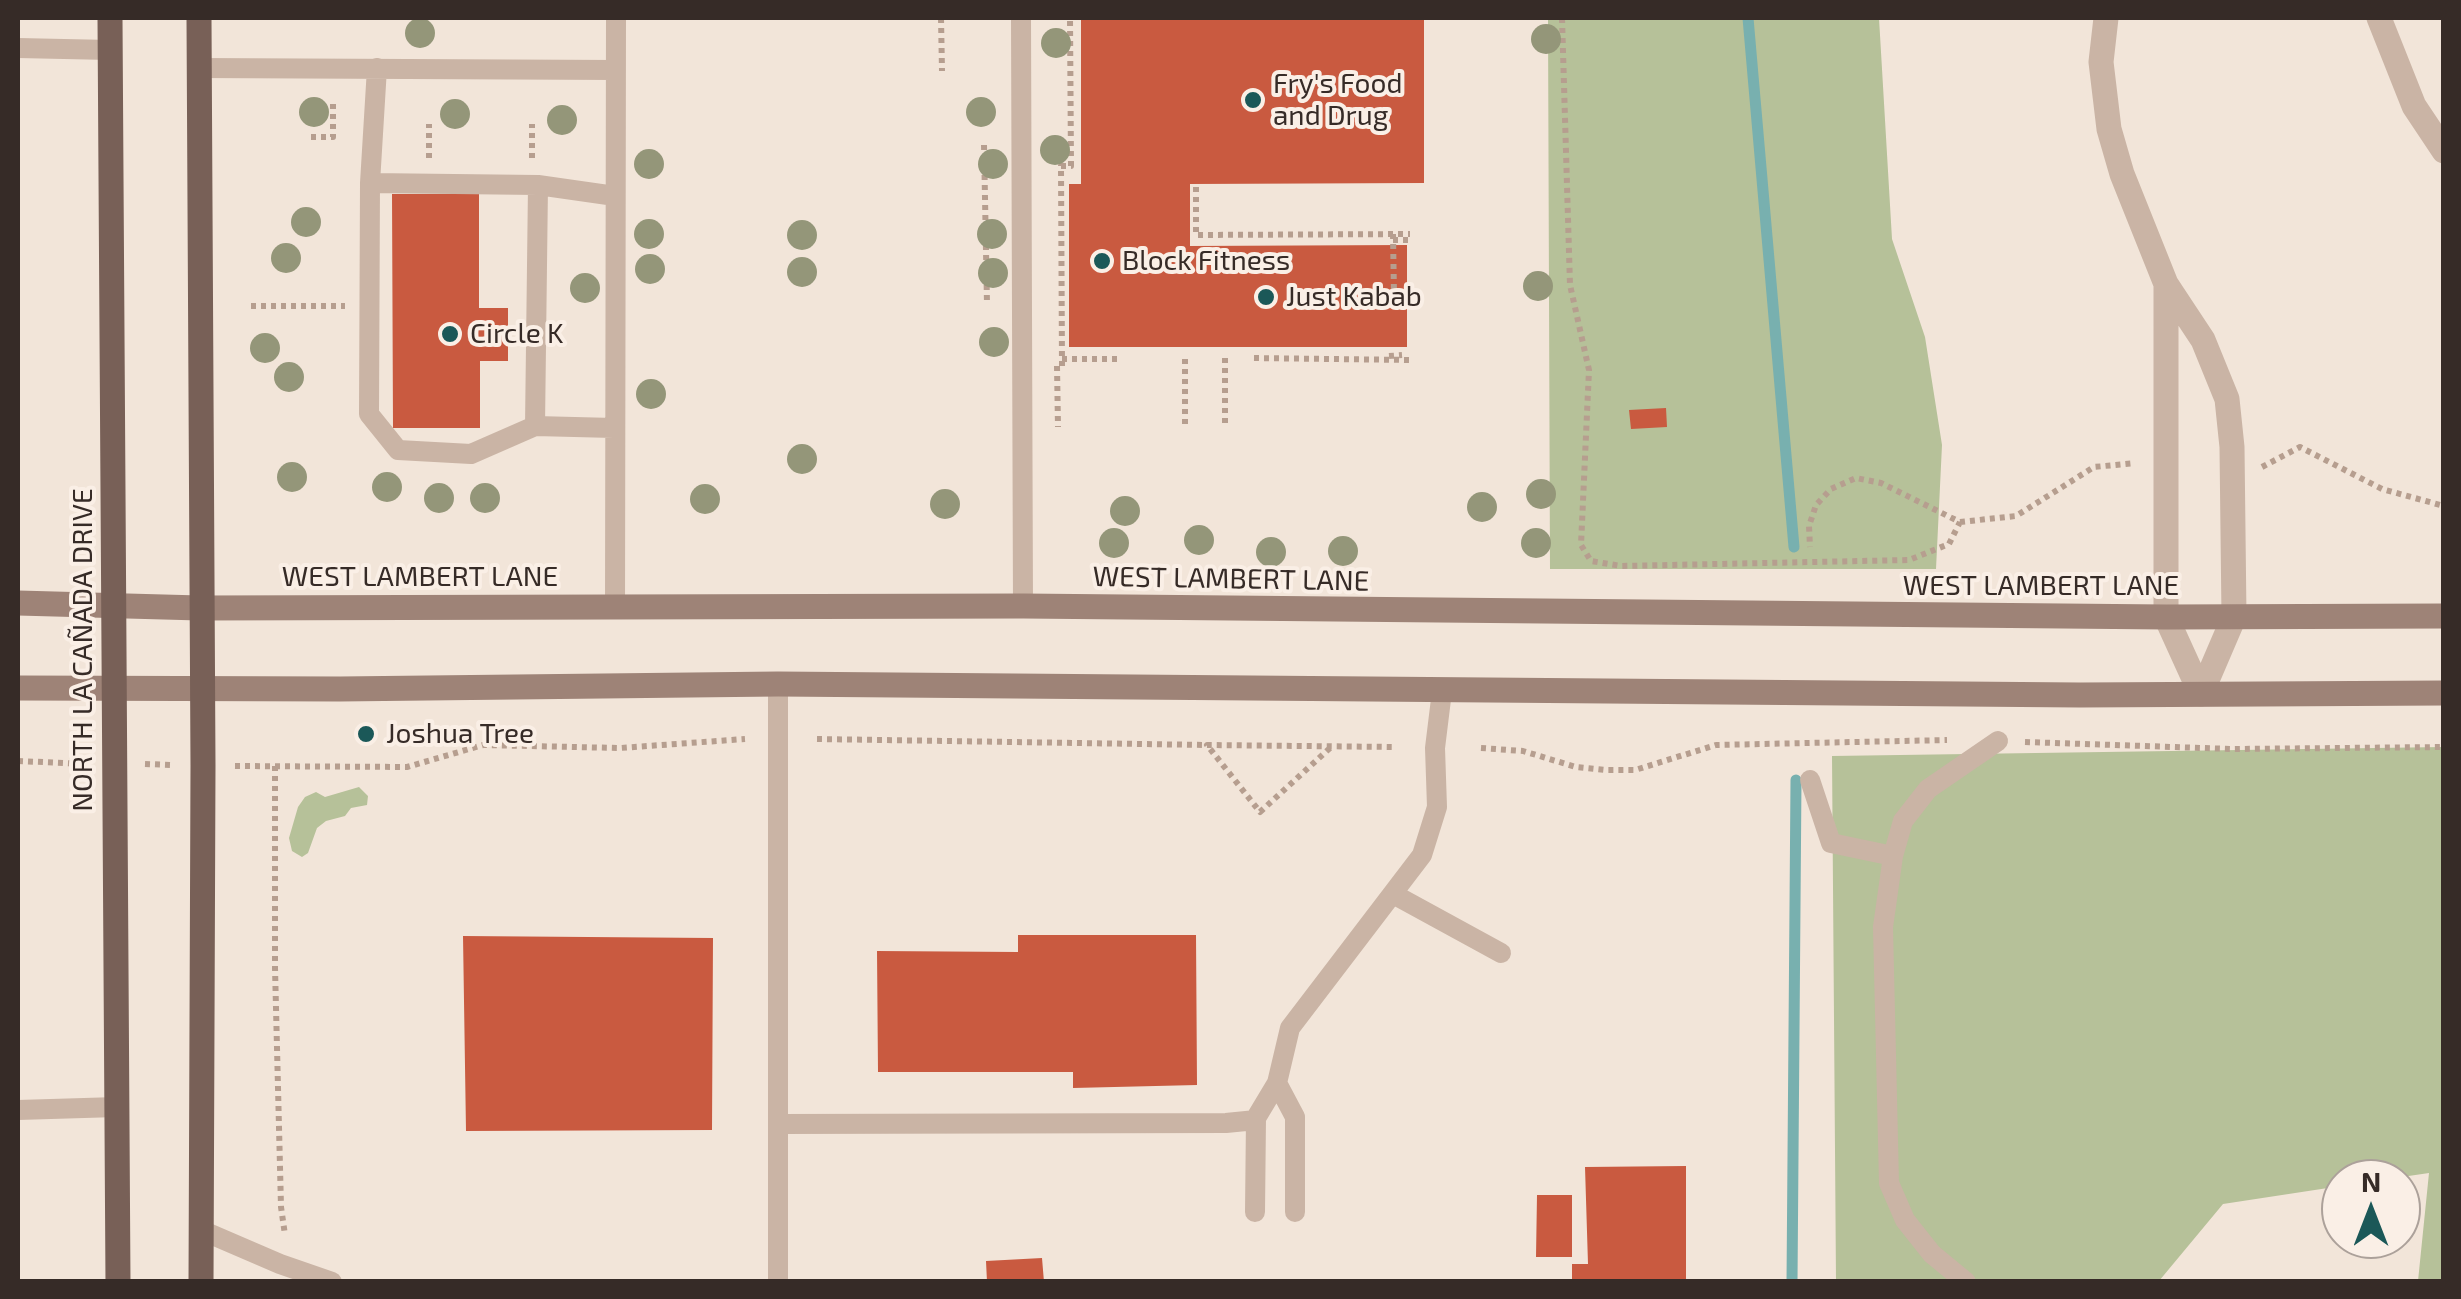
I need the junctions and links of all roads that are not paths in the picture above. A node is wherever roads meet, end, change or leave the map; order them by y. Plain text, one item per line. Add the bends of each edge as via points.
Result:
1 (110, 18) edge
2 (199, 18) edge
3 (616, 18) edge
4 (1021, 18) edge
5 (2106, 18) edge
6 (2379, 18) edge
7 (18, 48) edge
8 (110, 50) junction
9 (199, 68) junction
10 (377, 68) junction
11 (615, 70) junction
12 (2444, 151) edge
13 (370, 183) junction
14 (538, 185) junction
15 (615, 196) junction
16 (2166, 284) junction
17 (535, 426) junction
18 (614, 428) junction
19 (18, 603) edge
20 (112, 606) junction
21 (1023, 606) junction
22 (615, 607) junction
23 (200, 608) junction
24 (2444, 616) edge
25 (2166, 617) junction
26 (2234, 617) junction
27 (778, 684) junction
28 (18, 688) edge
29 (114, 688) junction
30 (203, 688) junction
31 (1442, 691) junction
32 (2444, 693) edge
33 (2201, 694) junction
34 (1998, 741) dead end
35 (1810, 780) dead end
36 (1893, 856) junction
37 (1393, 894) junction
38 (1501, 953) dead end
39 (1277, 1083) junction
40 (117, 1106) junction
41 (18, 1110) edge
42 (1256, 1120) junction
43 (779, 1124) junction
44 (1256, 1212) dead end
45 (1295, 1212) dead end
46 (201, 1230) junction
47 (118, 1282) edge
48 (201, 1282) edge
49 (332, 1282) edge
50 (778, 1282) edge
51 (1966, 1282) edge

1 - 8 main road, NORTH LA CAÑADA DRIVE
2 - 9 main road
3 - 11 lane
4 - 21 lane
5 - 16 street via 2101,62 2110,129
6 - 12 street via 2414,106
7 - 8 lane
8 - 20 main road, NORTH LA CAÑADA DRIVE
9 - 10 lane
9 - 23 main road
10 - 11 lane
10 - 13 lane
11 - 15 lane
13 - 14 lane
13 - 17 lane via 369,414 398,450 471,454
14 - 15 lane
14 - 17 lane
15 - 18 lane
16 - 25 street
16 - 26 street via 2203,340 2227,399
17 - 18 lane
18 - 22 lane
19 - 20 main road, WEST LAMBERT LANE
20 - 23 main road, WEST LAMBERT LANE
20 - 29 main road, NORTH LA CAÑADA DRIVE
21 - 22 main road, WEST LAMBERT LANE
21 - 25 main road, WEST LAMBERT LANE
22 - 23 main road, WEST LAMBERT LANE
23 - 30 main road
24 - 26 main road, WEST LAMBERT LANE
25 - 26 main road, WEST LAMBERT LANE
25 - 33 street
26 - 33 street
27 - 30 main road
27 - 31 main road
27 - 43 lane
28 - 29 main road
29 - 30 main road
29 - 40 main road, NORTH LA CAÑADA DRIVE
30 - 46 main road
31 - 33 main road
31 - 37 lane via 1435,748 1438,806 1422,855
32 - 33 main road
34 - 36 lane via 1928,788 1902,821
35 - 36 lane via 1831,843
36 - 51 lane via 1883,928 1889,1183 1905,1220
37 - 38 lane
37 - 39 lane via 1290,1028
39 - 42 lane
39 - 45 lane via 1295,1117
40 - 41 lane
40 - 47 main road, NORTH LA CAÑADA DRIVE
42 - 43 lane
42 - 44 lane
43 - 50 lane
46 - 48 main road
46 - 49 lane

